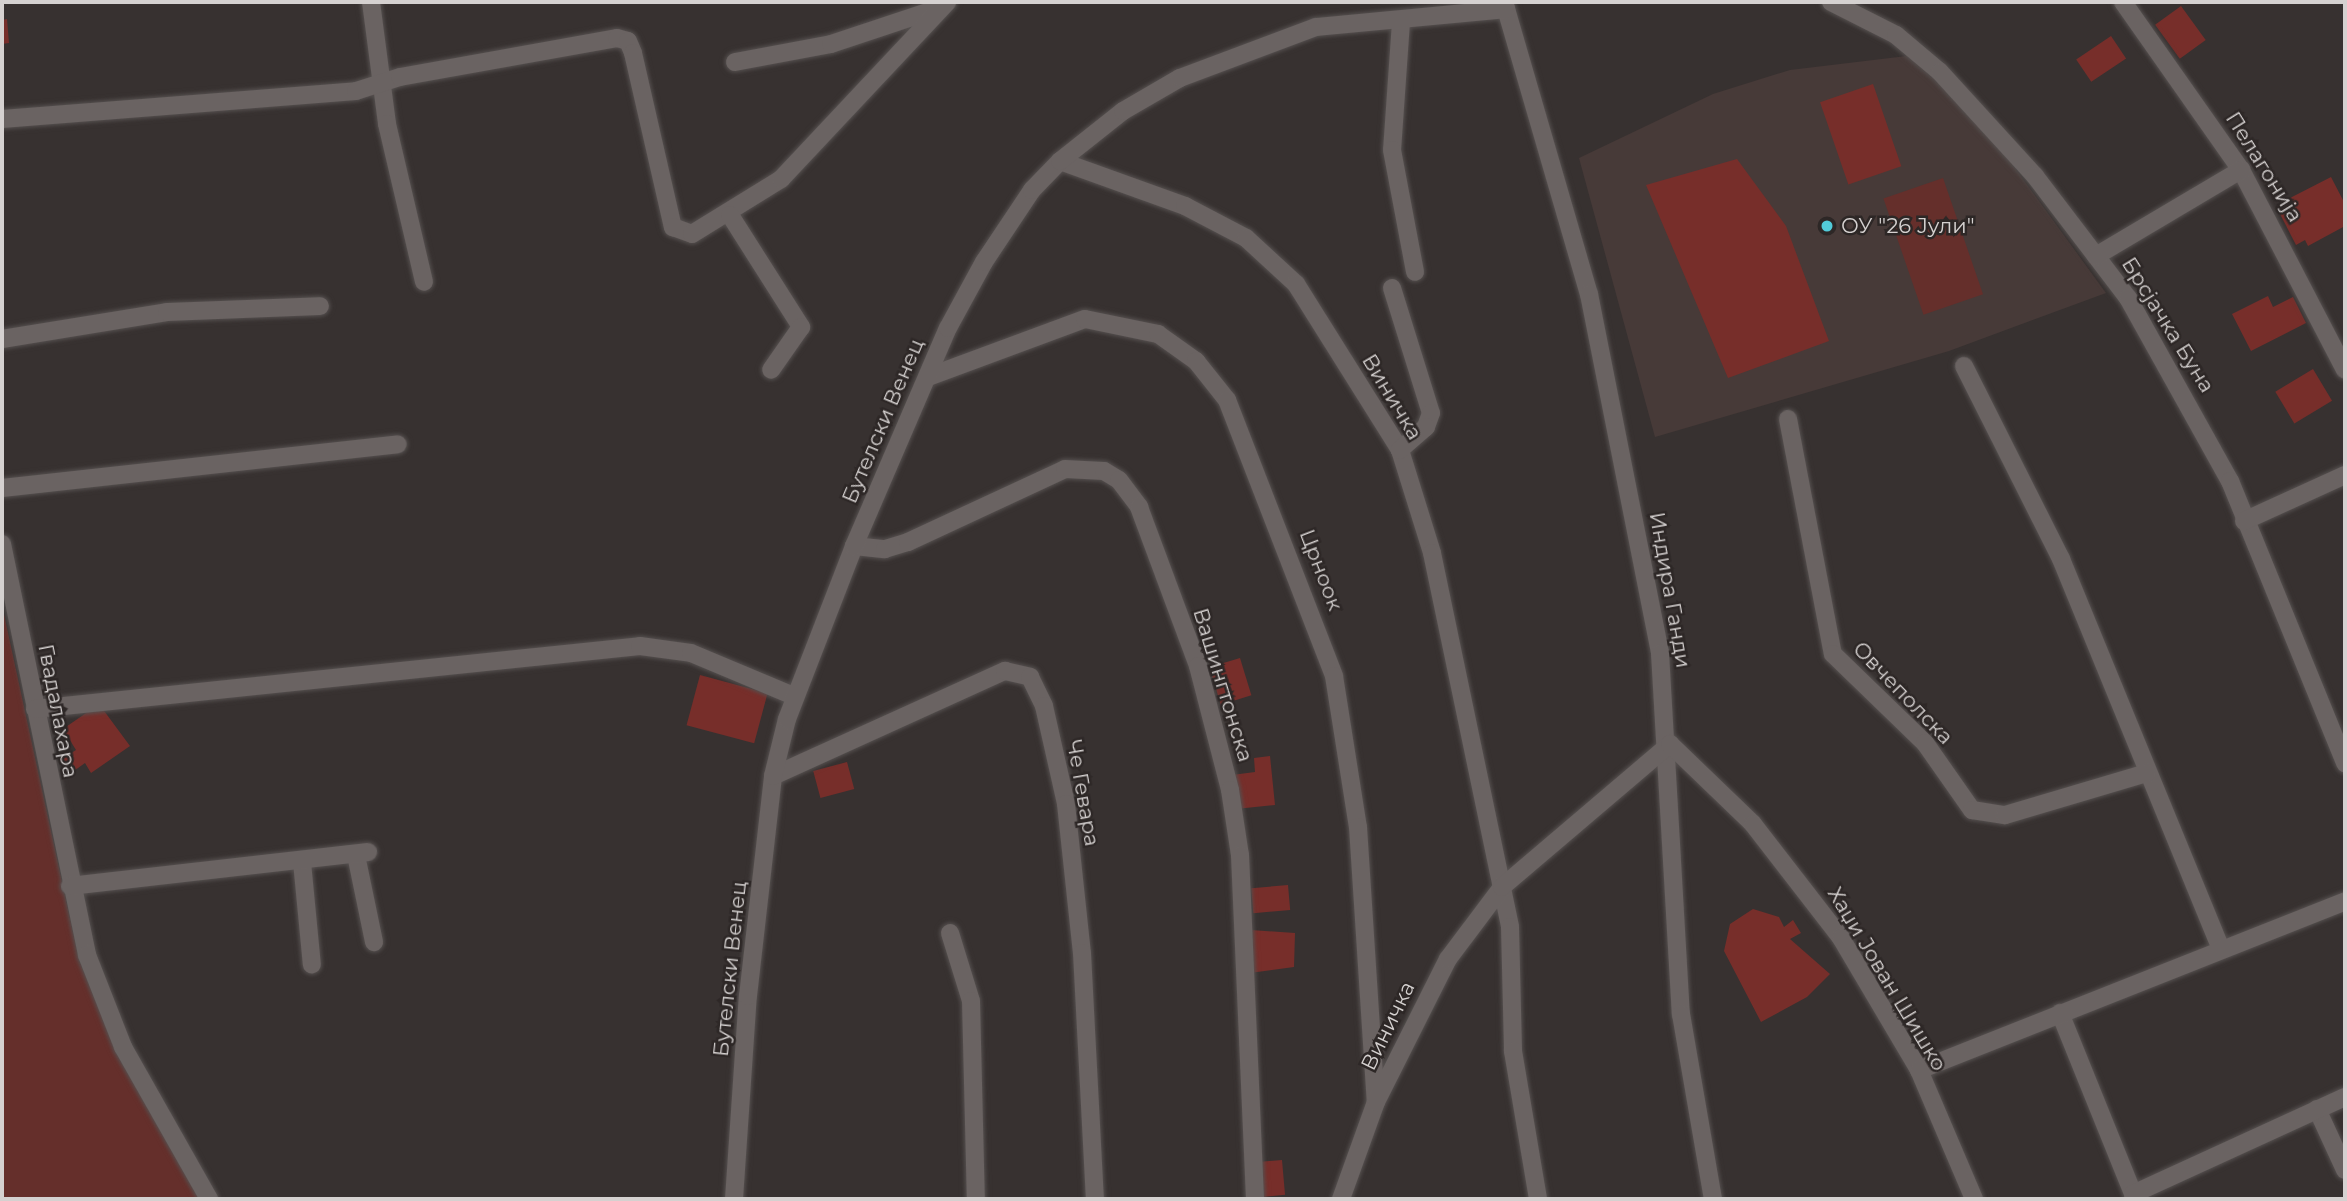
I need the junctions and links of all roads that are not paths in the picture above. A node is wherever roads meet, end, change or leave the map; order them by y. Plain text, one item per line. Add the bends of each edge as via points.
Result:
1 (371, 2) edge
2 (1831, 2) edge
3 (2123, 2) edge
4 (942, 6) edge
5 (1505, 6) edge
6 (1401, 22) junction
7 (735, 62) dead end
8 (381, 87) junction
9 (2, 119) edge
10 (1060, 161) junction
11 (2241, 170) junction
12 (730, 215) junction
13 (2096, 256) junction
14 (1415, 272) dead end
15 (424, 282) dead end
16 (1392, 288) dead end
17 (320, 306) dead end
18 (2, 339) edge
19 (1965, 366) dead end
20 (771, 370) dead end
21 (2345, 370) edge
22 (928, 377) junction
23 (1788, 419) dead end
24 (398, 444) dead end
25 (1399, 450) junction
26 (2345, 475) edge
27 (2, 488) edge
28 (2244, 521) junction
29 (2, 544) edge
30 (854, 546) junction
31 (794, 696) junction
32 (35, 709) junction
33 (1670, 744) junction
34 (2345, 763) edge
35 (2147, 773) junction
36 (774, 776) junction
37 (302, 862) junction
38 (70, 886) junction
39 (1502, 887) junction
40 (2345, 901) edge
41 (950, 933) dead end
42 (374, 942) dead end
43 (2221, 949) junction
44 (312, 965) dead end
45 (2060, 1013) junction
46 (1919, 1070) junction
47 (2345, 1097) edge
48 (1377, 1102) junction
49 (2317, 1109) junction
50 (2345, 1170) edge
51 (2134, 1197) edge
52 (209, 1199) edge
53 (734, 1199) edge
54 (976, 1199) edge
55 (1095, 1199) edge
56 (1255, 1199) edge
57 (1341, 1199) edge
58 (1538, 1199) edge
59 (1713, 1199) edge
60 (1973, 1199) edge

1 - 8 street
2 - 13 street, Брсјачка Буна via 1896,35 1940,72
3 - 11 street, Пелагонија
4 - 7 street via 831,44
4 - 12 street via 781,179
5 - 6 street, Бутелски Венец
5 - 33 street, Индира Ганди via 1589,294 1660,653
6 - 10 street, Бутелски Венец via 1316,27 1238,52 1123,111
6 - 14 street via 1392,150
8 - 9 street
8 - 12 street via 400,77 593,39 628,41 673,227 692,234
8 - 15 street
10 - 22 street, Бутелски Венец via 1032,190 984,262
10 - 25 street, Виничка via 1185,206 1247,238 1296,284
11 - 13 street
11 - 21 street, Пелагонија via 2325,319
12 - 20 street via 801,327
13 - 28 street, Брсјачка Буна via 2183,387
16 - 25 street via 1431,413 1426,427
17 - 18 street via 167,312
19 - 35 street via 2061,559
22 - 30 street, Бутелски Венец
22 - 48 street, Црноок via 1086,319 1157,334 1196,360 1227,400 1334,676 1358,827
23 - 35 street, Овчеполска via 1833,654 1925,743 1972,810 2005,816
24 - 27 street
25 - 39 street, Виничка via 1432,553
26 - 28 street
28 - 34 street, Брсјачка Буна
29 - 32 street, Гвадалахара
30 - 31 street, Бутелски Венец
30 - 56 street, Вашингтонска via 885,550 908,542 1065,469 1104,471 1135,500 1198,666 1230,790 1240,855
31 - 32 street via 691,653 640,646
31 - 36 street, Бутелски Венец
32 - 38 street, Гвадалахара
33 - 39 street, Виничка
33 - 46 street, Хаџи Јован Шишко via 1799,879
33 - 59 street, Индира Ганди via 1681,1014
35 - 43 street
36 - 53 street, Бутелски Венец
36 - 55 street, Че Гевара via 1005,671 1030,677 1044,706 1066,804 1082,953
37 - 38 street
37 - 42 street via 362,854
37 - 44 street
38 - 52 street, Гвадалахара via 87,955 123,1047
39 - 48 street, Виничка via 1448,959
39 - 58 street, Виничка via 1510,927 1513,1051
40 - 43 street
41 - 54 street via 971,1002
43 - 45 street
45 - 46 street
45 - 51 street
46 - 60 street, Хаџи Јован Шишко
47 - 49 street
48 - 57 street, Виничка
49 - 50 street
49 - 51 street

